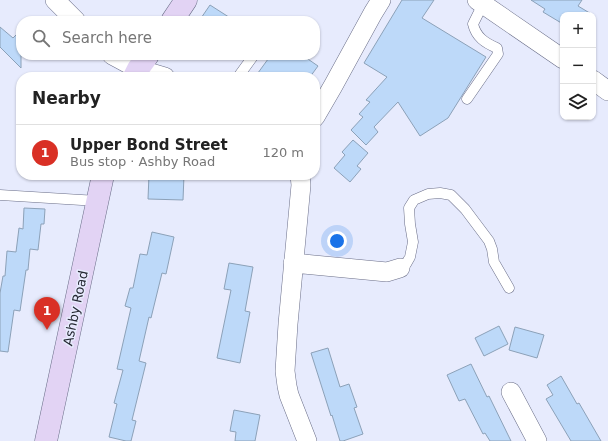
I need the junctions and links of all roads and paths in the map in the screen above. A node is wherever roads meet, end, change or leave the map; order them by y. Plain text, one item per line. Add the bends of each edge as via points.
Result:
1 (55, 0) edge
2 (186, 0) edge
3 (381, 0) edge
4 (480, 2) edge
5 (71, 16) edge
6 (175, 16) edge
7 (560, 58) edge
8 (124, 60) edge
9 (250, 60) edge
10 (140, 67) edge
11 (152, 72) edge
12 (242, 72) edge
13 (596, 82) edge
14 (608, 90) edge
15 (467, 99) dead end
16 (320, 108) edge
17 (102, 180) edge
18 (300, 180) edge
19 (0, 195) edge
20 (98, 202) junction
21 (293, 263) junction
22 (400, 268) joint
23 (509, 288) dead end
24 (511, 392) dead end
25 (46, 441) edge
26 (307, 441) edge
27 (537, 441) edge

1 - 5 street
2 - 6 main road
3 - 16 street
4 - 7 street
4 - 15 lane via 473,24 475,32 488,44 497,48 498,54
8 - 10 street
9 - 12 lane
10 - 11 street
13 - 14 street
17 - 20 main road, Ashby Road
18 - 21 street
19 - 20 lane
20 - 25 main road, Ashby Road
21 - 22 street via 387,272
21 - 26 street via 285,371 293,406
22 - 23 lane via 410,257 412,242 409,208 414,200 428,194 451,195 490,241 494,262
24 - 27 street

